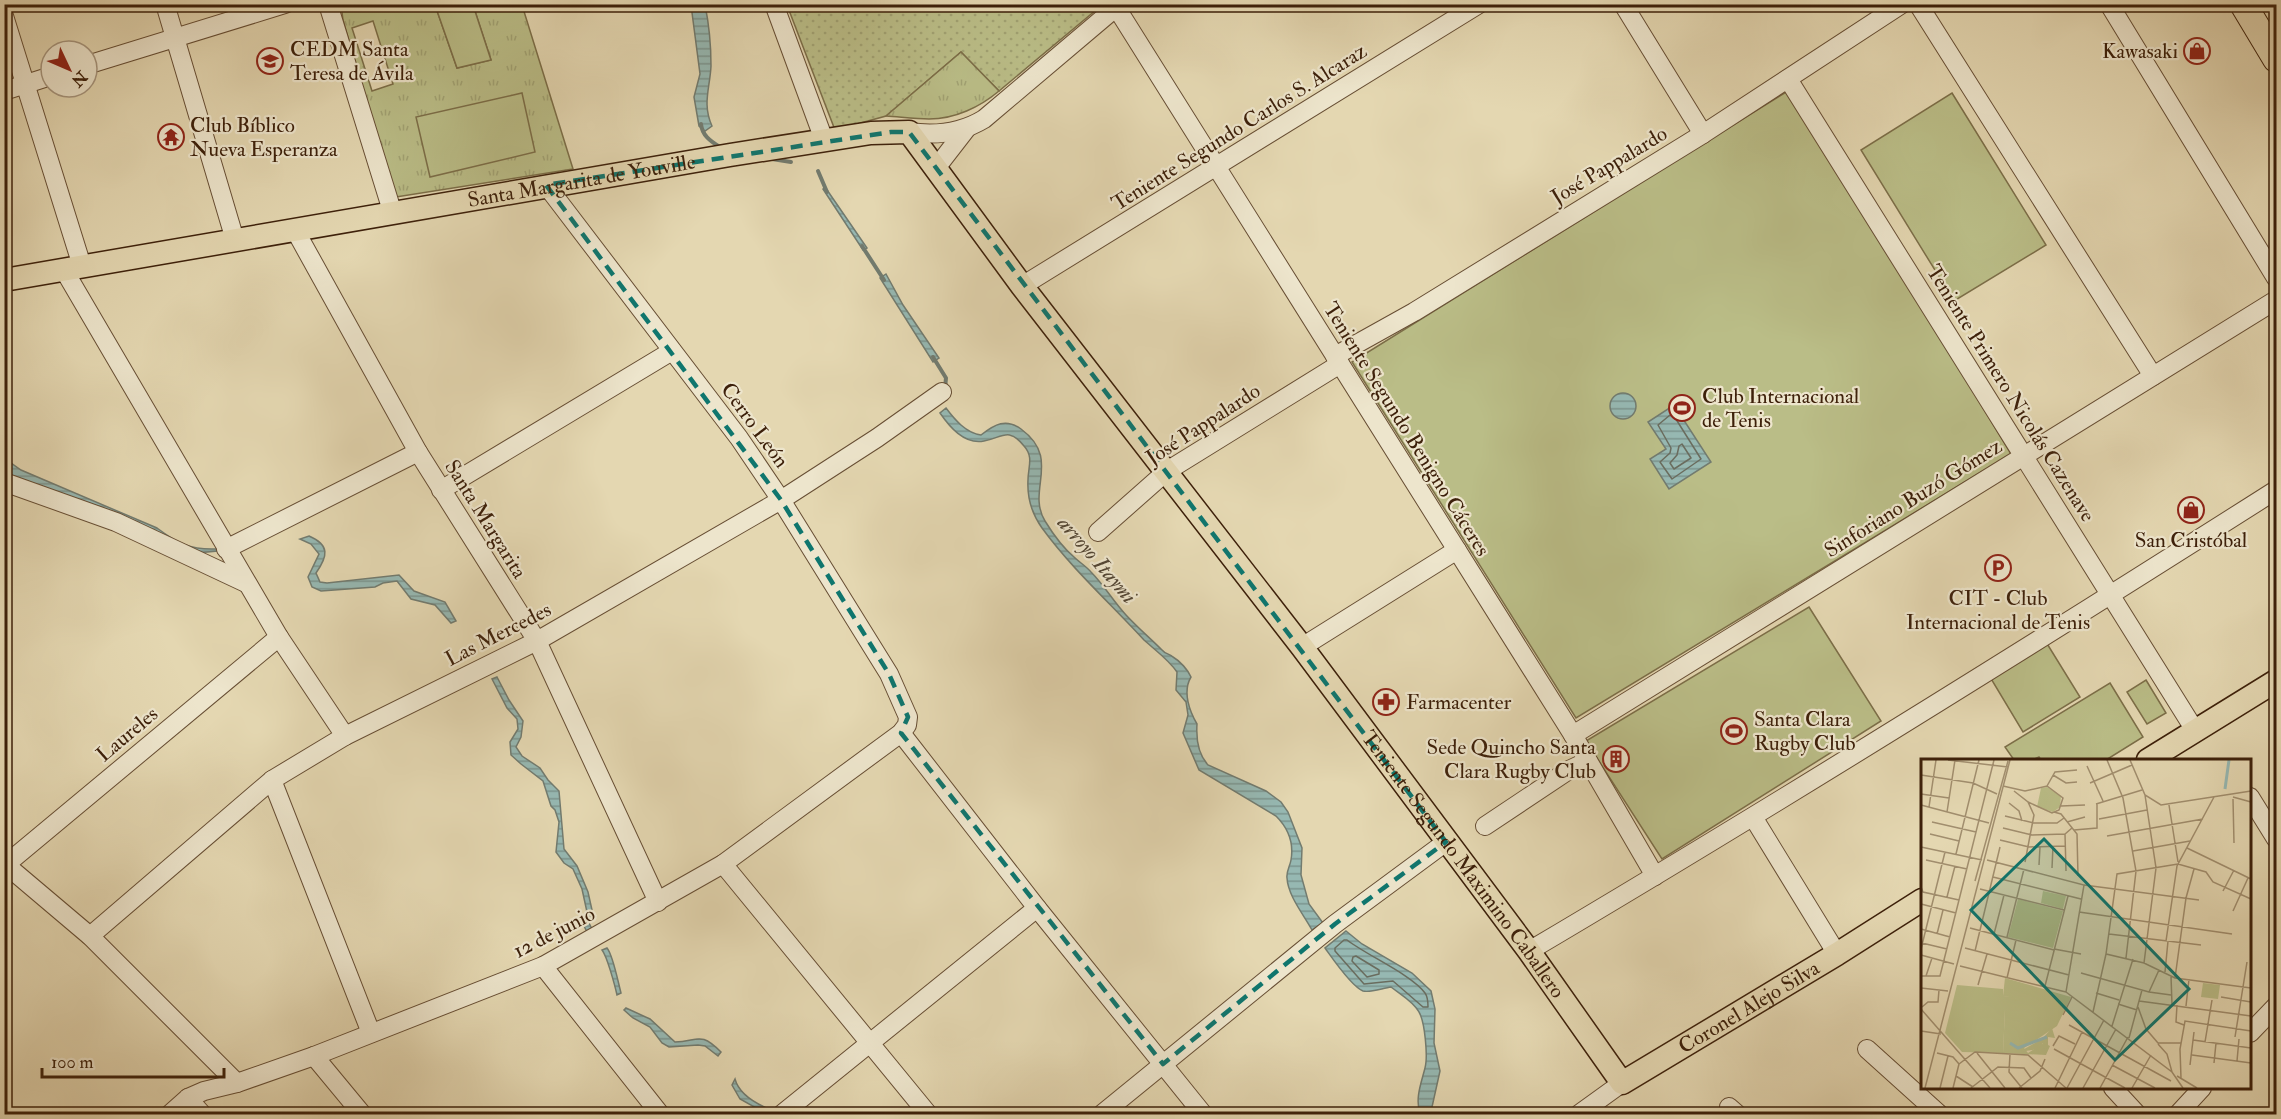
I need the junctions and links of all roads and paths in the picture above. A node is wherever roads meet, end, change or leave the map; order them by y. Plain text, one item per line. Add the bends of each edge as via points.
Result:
1 (165, 4) edge
2 (285, 4) edge
3 (328, 4) edge
4 (774, 4) edge
5 (1479, 4) edge
6 (1623, 4) edge
7 (1902, 4) edge
8 (1918, 4) edge
9 (2109, 4) edge
10 (2242, 4) edge
11 (2264, 4) edge
12 (1118, 6) edge
13 (4, 16) edge
14 (2277, 25) edge
15 (176, 38) junction
16 (2277, 59) edge
17 (99, 61) edge
18 (1788, 79) junction
19 (39, 80) edge
20 (26, 84) junction
21 (4, 91) edge
22 (967, 129) junction
23 (909, 132) junction
24 (1703, 134) junction
25 (824, 140) junction
26 (936, 168) junction
27 (1216, 168) junction
28 (546, 185) junction
29 (393, 214) junction
30 (295, 230) junction
31 (235, 240) junction
32 (73, 268) junction
33 (2277, 278) edge
34 (4, 280) edge
35 (1022, 286) junction
36 (2277, 300) edge
37 (672, 351) junction
38 (1338, 360) junction
39 (2154, 376) junction
40 (942, 392) dead end
41 (418, 452) junction
42 (2025, 456) junction
43 (1167, 471) junction
44 (4, 482) edge
45 (441, 489) junction
46 (2277, 490) edge
47 (781, 500) junction
48 (1098, 532) dead end
49 (226, 549) junction
50 (1457, 550) junction
51 (246, 583) junction
52 (2111, 595) junction
53 (279, 637) junction
54 (537, 641) junction
55 (1302, 647) junction
56 (2277, 681) edge
57 (2196, 732) junction
58 (901, 733) junction
59 (1573, 735) junction
60 (345, 736) junction
61 (2150, 759) edge
62 (1588, 761) junction
63 (273, 780) junction
64 (2251, 799) edge
65 (1753, 817) junction
66 (1485, 826) dead end
67 (2277, 839) edge
68 (1446, 842) junction
69 (723, 864) junction
70 (5, 865) edge
71 (1655, 876) junction
72 (1921, 901) edge
73 (658, 902) junction
74 (1037, 908) junction
75 (90, 936) junction
76 (1529, 951) junction
77 (1838, 954) junction
78 (543, 966) junction
79 (2277, 1006) edge
80 (2251, 1028) edge
81 (371, 1033) junction
82 (869, 1044) junction
83 (1867, 1049) dead end
84 (314, 1056) junction
85 (1163, 1064) junction
86 (237, 1083) junction
87 (1622, 1083) junction
88 (2114, 1089) edge
89 (2201, 1089) edge
90 (189, 1098) junction
91 (170, 1114) edge
92 (202, 1114) edge
93 (362, 1114) edge
94 (660, 1114) edge
95 (782, 1114) edge
96 (928, 1114) edge
97 (1102, 1114) edge
98 (1203, 1114) edge
99 (1579, 1114) edge
100 (1939, 1114) edge
101 (2138, 1114) edge
102 (2178, 1114) edge

1 - 15 street
2 - 15 street
3 - 29 street
4 - 25 street
5 - 27 street, Teniente Segundo Carlos S. Alcaraz
6 - 24 street
7 - 18 street, José Pappalardo
8 - 39 street
9 - 33 street
10 - 16 highway
11 - 14 highway
12 - 22 street, Santa Margarita de Youville
12 - 27 street, Teniente Segundo Benigno Cáceres
13 - 20 street
15 - 17 street
15 - 31 street
18 - 24 street, José Pappalardo
18 - 42 street, Teniente Primero Nicolás Cazenave
19 - 20 street
20 - 21 street
20 - 32 street
22 - 23 street, Santa Margarita de Youville via 940,134
22 - 26 street
23 - 25 main road, Santa Margarita de Youville
23 - 26 main road, Teniente Segundo Maximino Caballero
24 - 38 street, José Pappalardo
25 - 28 main road, Santa Margarita de Youville
26 - 35 main road, Teniente Segundo Maximino Caballero
27 - 35 street, Teniente Segundo Carlos S. Alcaraz
27 - 38 street, Teniente Segundo Benigno Cáceres
28 - 29 main road, Santa Margarita de Youville
28 - 37 street, Cerro León
29 - 30 main road, Santa Margarita de Youville
30 - 31 main road, Santa Margarita de Youville
30 - 41 street, Santa Margarita
31 - 32 main road, Santa Margarita de Youville
32 - 34 main road, Santa Margarita de Youville
32 - 49 street
35 - 43 main road, Teniente Segundo Maximino Caballero
36 - 39 street, Sinforiano Buzó Gómez
37 - 45 street
37 - 47 street, Cerro León
38 - 43 street, José Pappalardo
38 - 50 street, Teniente Segundo Benigno Cáceres
39 - 42 street, Sinforiano Buzó Gómez
40 - 47 street, Las Mercedes
41 - 45 street, Santa Margarita
41 - 49 street
42 - 52 street, Teniente Primero Nicolás Cazenave
42 - 59 street, Sinforiano Buzó Gómez
43 - 48 street, José Pappalardo
43 - 55 main road, Teniente Segundo Maximino Caballero
44 - 51 street via 116,522
45 - 54 street, Santa Margarita
46 - 52 street
47 - 54 street, Las Mercedes
47 - 58 street, Cerro León via 889,674 908,717
49 - 51 street
50 - 55 street
50 - 59 street, Teniente Segundo Benigno Cáceres
51 - 53 street
52 - 57 street, Teniente Primero Nicolás Cazenave
52 - 65 street
53 - 60 street
53 - 70 street, Laureles
54 - 60 street, Las Mercedes
54 - 73 street, Santa Margarita
55 - 68 main road, Teniente Segundo Maximino Caballero
56 - 57 main road
57 - 61 main road
58 - 69 street, 12 de junio
58 - 74 street
59 - 62 street, Teniente Segundo Benigno Cáceres
60 - 63 street, Las Mercedes
62 - 66 street
62 - 71 street, Teniente Segundo Benigno Cáceres
63 - 75 street, Las Mercedes
63 - 81 street
64 - 67 street
65 - 71 street
65 - 77 street
68 - 76 main road, Teniente Segundo Maximino Caballero
68 - 85 street via 1335,924
69 - 73 street, 12 de junio
69 - 82 street
70 - 75 street
71 - 76 street
72 - 77 main road, Coronel Alejo Silva
73 - 78 street, 12 de junio
74 - 82 street
74 - 85 street
75 - 86 street
76 - 87 main road, Teniente Segundo Maximino Caballero
77 - 87 main road, Coronel Alejo Silva
78 - 81 street, 12 de junio
78 - 94 street
79 - 80 street
81 - 84 street, 12 de junio
82 - 95 street
82 - 96 street
83 - 100 street
84 - 86 street, 12 de junio
84 - 93 street
85 - 97 street
85 - 98 street
86 - 90 street, 12 de junio
87 - 99 street, Coronel Alejo Silva
88 - 101 street
89 - 102 street
90 - 91 street, 12 de junio
90 - 92 street

